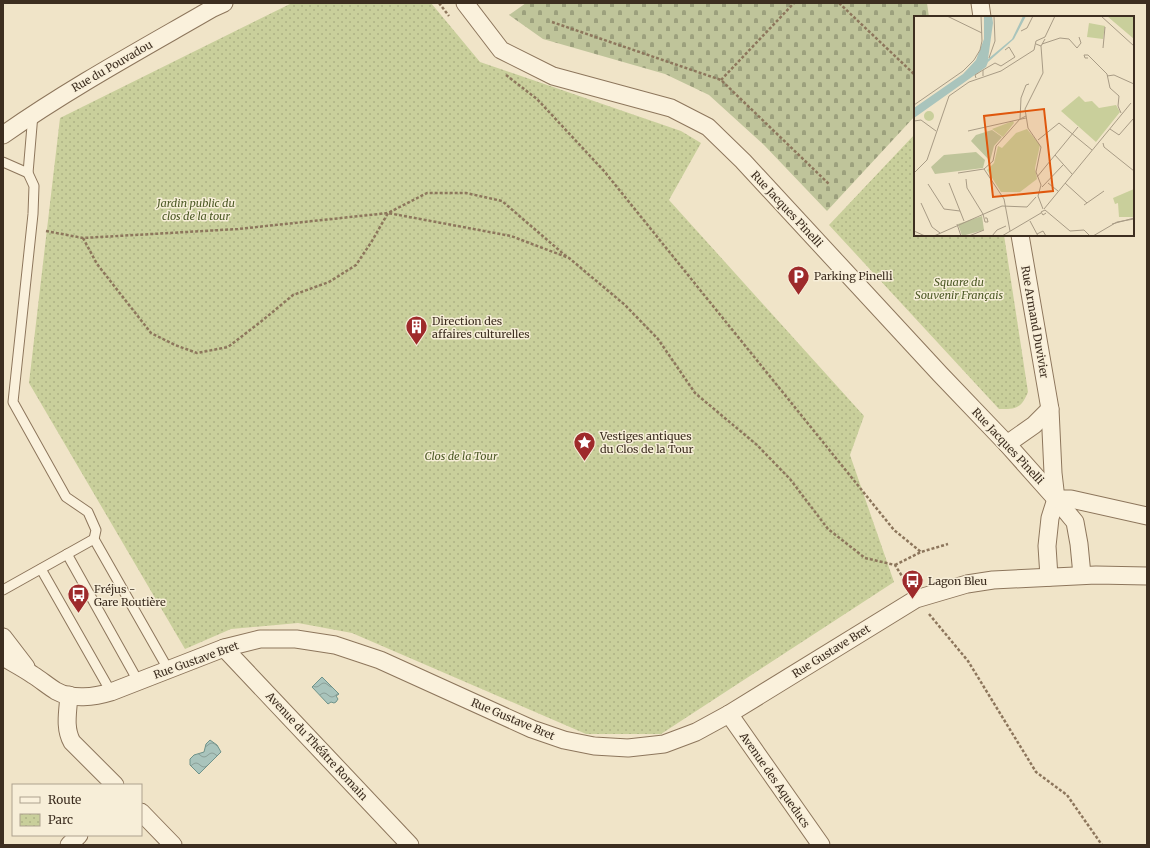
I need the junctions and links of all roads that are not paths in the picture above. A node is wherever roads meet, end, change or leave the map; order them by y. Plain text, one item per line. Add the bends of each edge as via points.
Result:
1 (224, 3) edge
2 (465, 3) edge
3 (980, 3) edge
4 (982, 16) edge
5 (33, 114) junction
6 (3, 135) edge
7 (3, 162) edge
8 (28, 172) junction
9 (1020, 236) edge
10 (1050, 409) junction
11 (1007, 444) junction
12 (1056, 499) junction
13 (1147, 516) edge
14 (95, 535) junction
15 (67, 554) junction
16 (41, 569) junction
17 (1082, 575) junction
18 (1147, 576) edge
19 (1049, 577) junction
20 (3, 590) edge
21 (3, 637) edge
22 (224, 648) junction
23 (3, 657) edge
24 (168, 669) junction
25 (31, 674) junction
26 (138, 681) junction
27 (112, 692) junction
28 (69, 695) junction
29 (728, 714) junction
30 (114, 784) edge
31 (142, 813) edge
32 (78, 836) edge
33 (68, 845) edge
34 (173, 845) edge
35 (410, 845) edge
36 (821, 845) edge

1 - 5 street, Rue du Pouvadou
2 - 11 street, Rue Jacques Pinelli via 500,50 553,76 671,108 708,127 743,161
3 - 4 street
5 - 6 street, Rue du Pouvadou
5 - 8 lane
7 - 8 lane
8 - 14 lane via 34,186 33,214 13,402 66,497 88,512
9 - 10 street, Rue Armand Duvivier
10 - 11 street via 1034,425
10 - 12 street, Rue Armand Duvivier
11 - 12 street, Rue Jacques Pinelli
12 - 13 street via 1071,499
12 - 17 street, Rue Jacques Pinelli via 1075,522
12 - 19 street via 1050,518 1047,546
14 - 15 lane
14 - 24 lane
15 - 16 lane
15 - 26 lane
16 - 20 lane
16 - 27 lane
17 - 18 street, Rue Gustave Bret
17 - 19 street, Rue Gustave Bret
19 - 29 street, Rue Gustave Bret via 967,584 916,599
21 - 25 street, Rue Gustave Bret
22 - 24 street, Rue Gustave Bret
22 - 29 street, Rue Gustave Bret via 260,639 296,639 335,645 380,660 532,729 564,740 594,746 628,748 664,744 696,732
22 - 35 street, Avenue du Théâtre Romain
23 - 25 street, Rue Gustave Bret
24 - 26 street, Rue Gustave Bret
25 - 28 street, Rue Gustave Bret via 57,692
26 - 27 street, Rue Gustave Bret
27 - 28 street, Rue Gustave Bret via 85,697
28 - 30 street via 66,728 68,735
29 - 36 street, Avenue des Aqueducs
31 - 34 street
32 - 33 street

